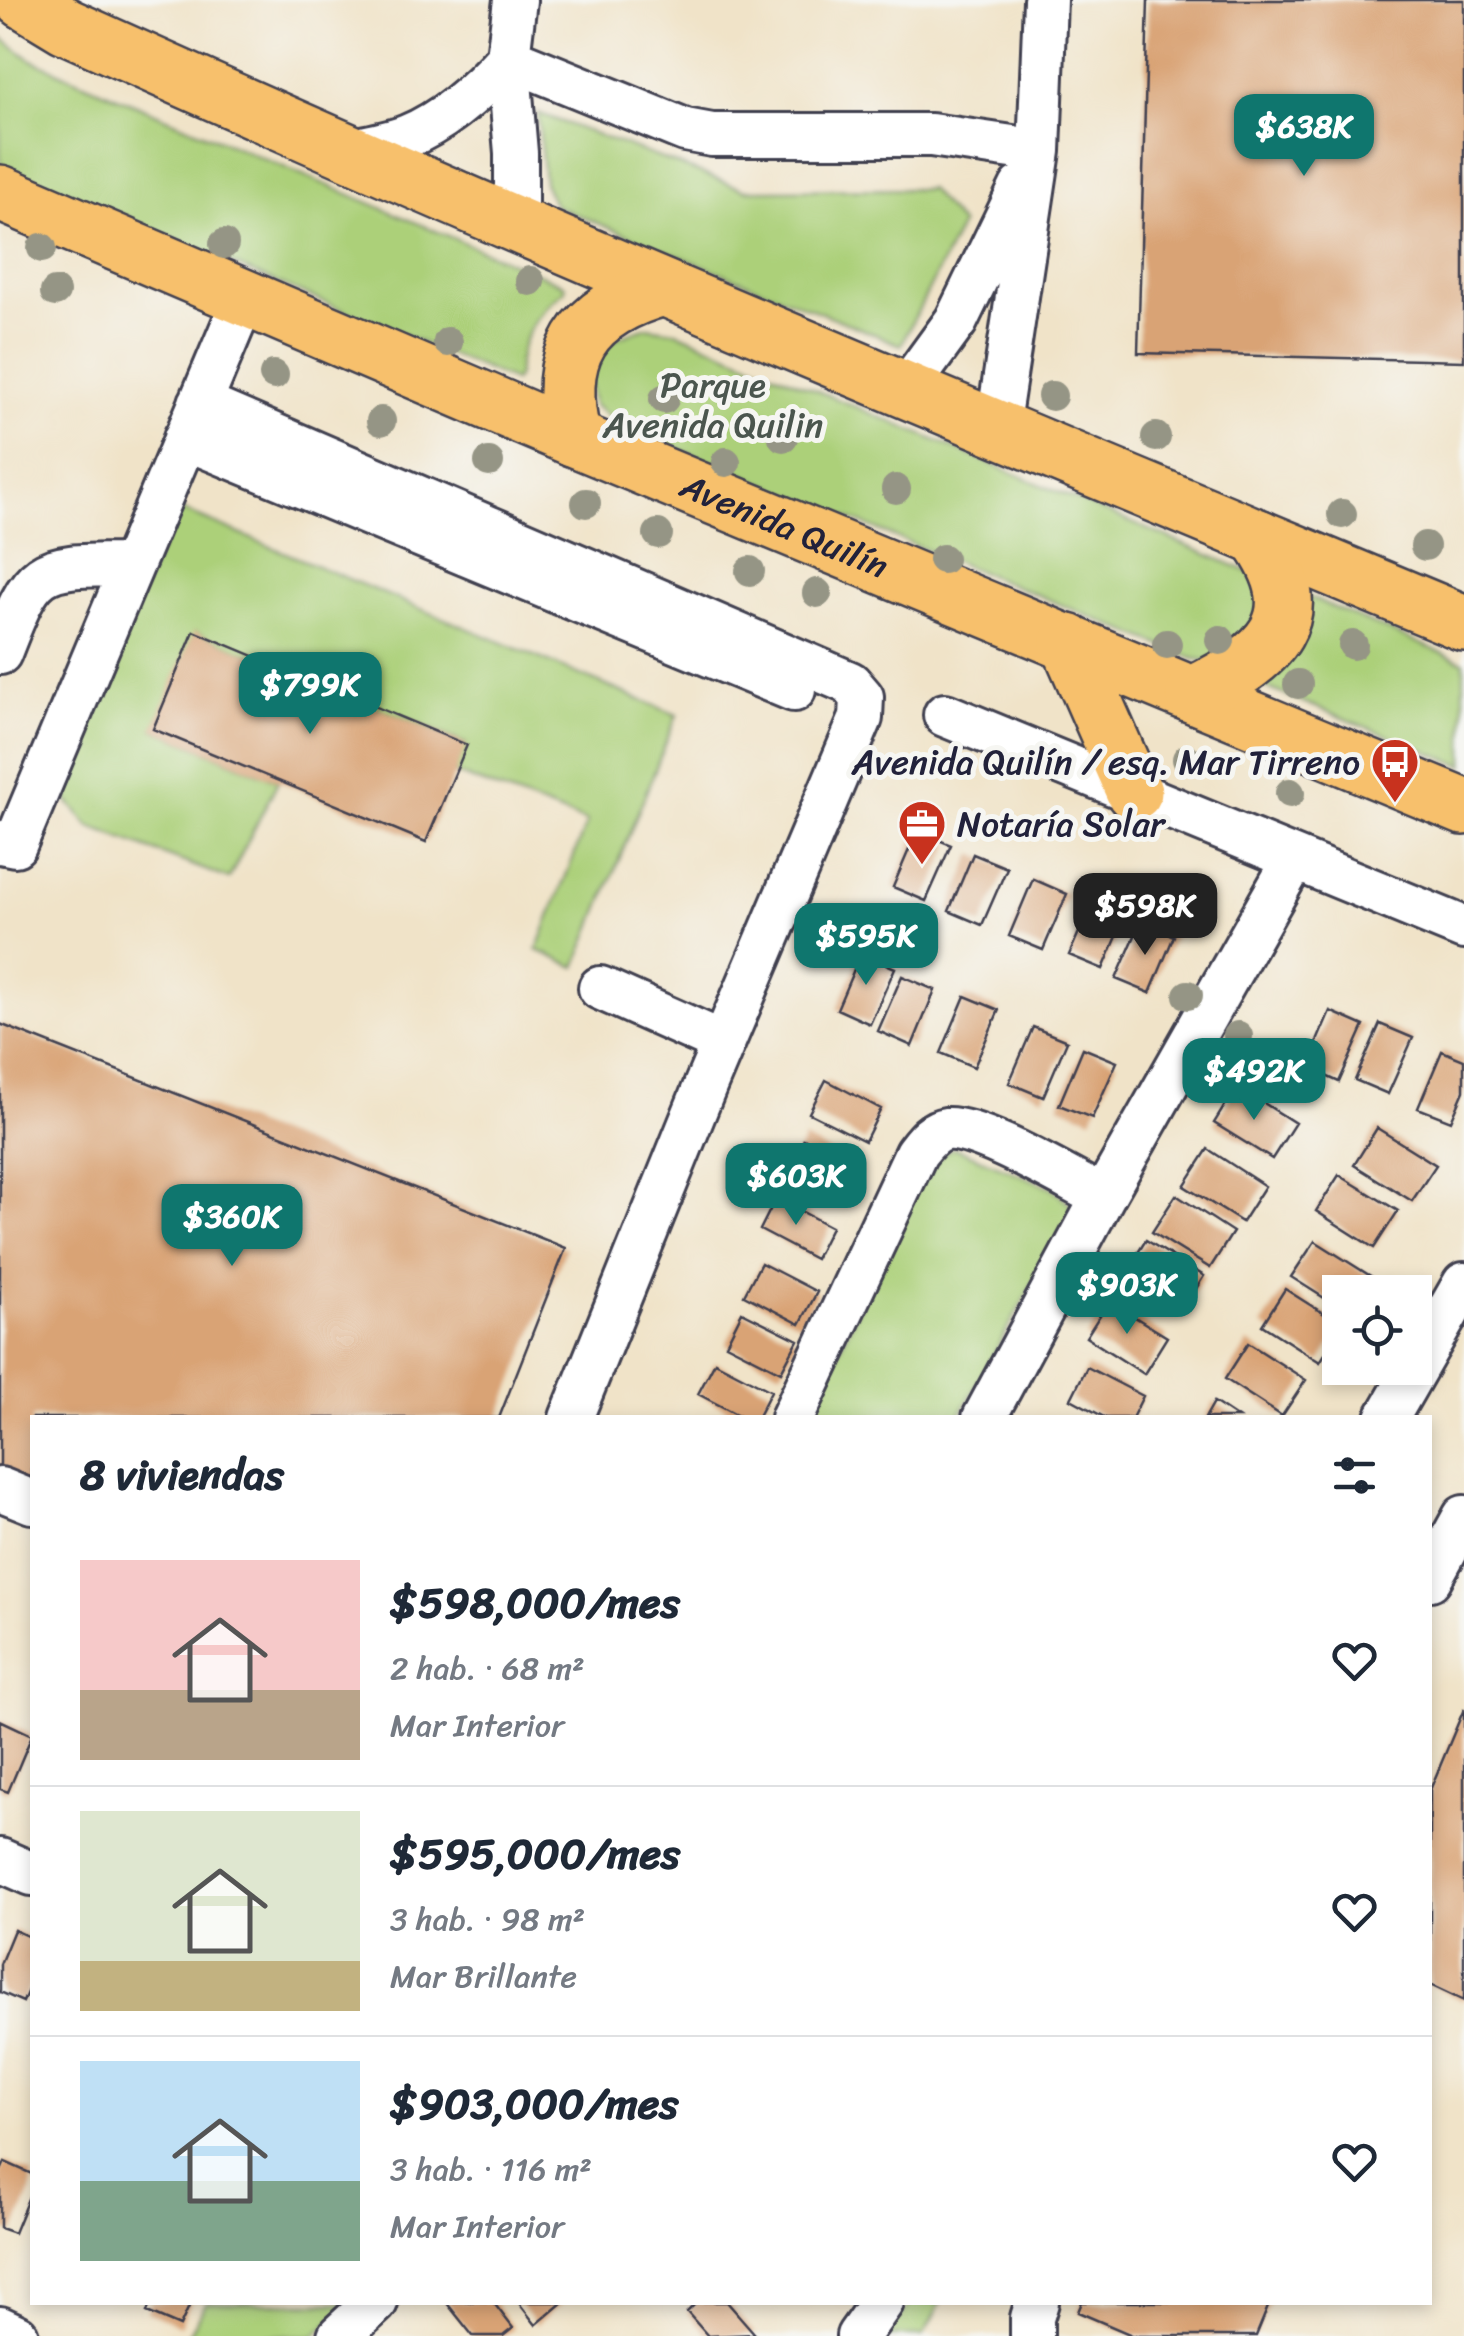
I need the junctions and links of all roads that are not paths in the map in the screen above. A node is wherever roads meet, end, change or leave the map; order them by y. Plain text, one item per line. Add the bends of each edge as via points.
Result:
1 (23, 0) edge
2 (515, 0) edge
3 (1046, 0) edge
4 (508, 58) junction
5 (1039, 151) junction
6 (345, 152) junction
7 (0, 193) edge
8 (516, 225) junction
9 (663, 288) junction
10 (244, 299) junction
11 (906, 391) junction
12 (192, 421) junction
13 (997, 430) junction
14 (573, 438) junction
15 (1258, 537) junction
16 (132, 565) junction
17 (1464, 623) edge
18 (1068, 642) junction
19 (0, 653) edge
20 (1194, 694) junction
21 (945, 715) dead end
22 (1140, 794) junction
23 (1464, 806) edge
24 (0, 842) edge
25 (1294, 860) junction
26 (1464, 928) edge
27 (600, 988) dead end
28 (723, 1043) junction
29 (1103, 1198) junction
30 (1464, 1284) edge
31 (573, 1415) edge
32 (793, 1415) edge
33 (986, 1415) edge
34 (1389, 1415) edge
35 (0, 1489) edge
36 (30, 1501) edge
37 (1464, 1518) edge
38 (1432, 1575) edge
39 (0, 1860) edge
40 (30, 1873) edge
41 (373, 2305) edge
42 (880, 2305) edge
43 (1037, 2305) edge
44 (0, 2328) edge
45 (17, 2336) edge
46 (339, 2336) edge
47 (858, 2336) edge
48 (1032, 2336) edge

1 - 6 main road via 66,26
2 - 4 street
3 - 5 street
4 - 5 street via 712,136 930,135
4 - 6 street via 481,88 435,121 408,136
4 - 8 street
5 - 11 street via 956,321
5 - 13 street
6 - 8 main road
7 - 10 main road, Avenida Quilín
8 - 9 main road
9 - 11 main road
9 - 14 main road via 608,310 574,351 565,376
10 - 12 street
10 - 14 main road, Avenida Quilín
11 - 13 main road
12 - 16 street
12 - 28 street via 861,718
13 - 15 main road
14 - 18 main road, Avenida Quilín
15 - 17 main road
15 - 20 main road via 1278,564 1284,591 1280,624 1260,655
16 - 19 street via 67,566 40,575 20,600
16 - 24 street via 15,845
18 - 20 main road, Avenida Quilín
18 - 22 main road
20 - 23 main road, Avenida Quilín
21 - 22 street
22 - 25 street
25 - 26 street
25 - 29 street
27 - 28 street
28 - 31 street
29 - 32 street via 975,1133 936,1132 916,1153
29 - 33 street
30 - 34 street
35 - 36 street
37 - 38 street
39 - 40 street
41 - 46 street
42 - 47 street
43 - 48 street
44 - 45 street

